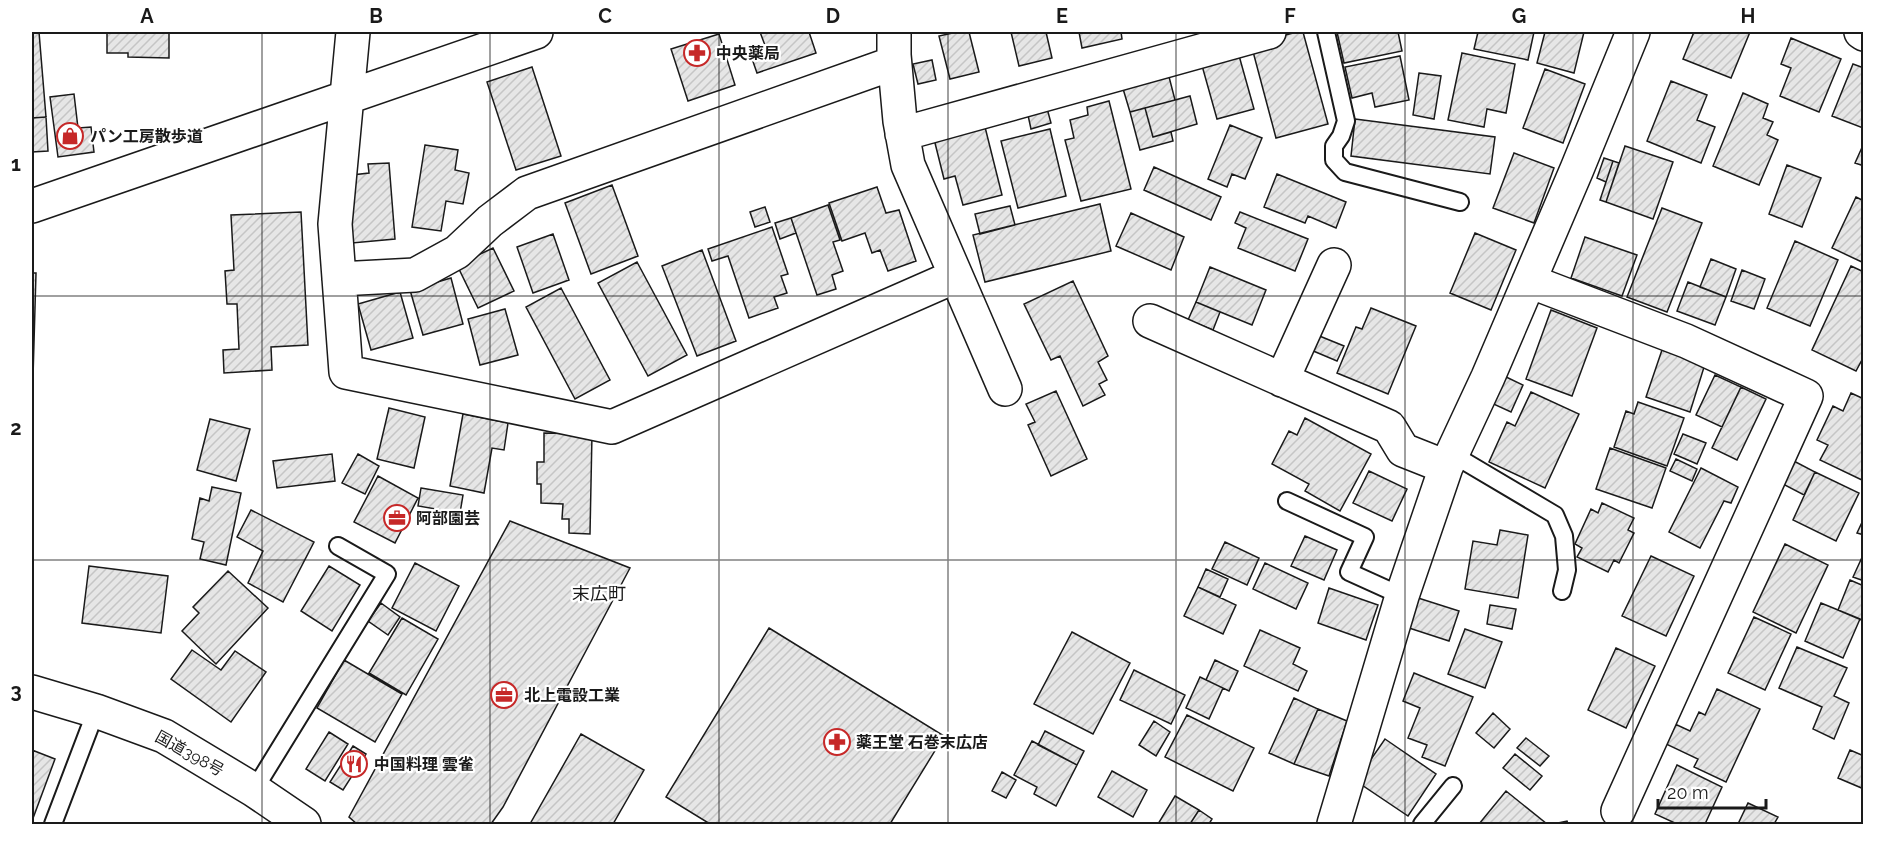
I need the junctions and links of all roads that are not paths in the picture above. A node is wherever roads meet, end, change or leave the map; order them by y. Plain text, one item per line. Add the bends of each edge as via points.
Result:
1 (353, 32) edge
2 (536, 32) edge
3 (1269, 32) edge
4 (1326, 32) edge
5 (1633, 32) edge
6 (894, 47) edge
7 (346, 97) junction
8 (902, 134) junction
9 (1460, 202) dead end
10 (32, 206) edge
11 (1334, 265) dead end
12 (956, 276) junction
13 (339, 279) junction
14 (1529, 281) junction
15 (1150, 321) dead end
16 (1282, 380) junction
17 (1005, 389) dead end
18 (1449, 460) junction
19 (1287, 501) dead end
20 (338, 546) dead end
21 (1562, 591) dead end
22 (1402, 596) junction
23 (32, 692) edge
24 (96, 711) junction
25 (1454, 786) dead end
26 (254, 790) junction
27 (1618, 811) dead end
28 (53, 825) edge
29 (304, 825) edge
30 (1334, 825) edge
31 (1422, 825) edge

1 - 7 main road
2 - 7 main road
3 - 8 main road
4 - 9 lane via 1346,121 1334,146 1334,160 1345,172
5 - 14 main road
6 - 8 main road
6 - 13 main road via 527,193 458,252 415,275
7 - 10 main road
7 - 13 main road via 335,224
8 - 12 main road via 908,165
11 - 16 main road
12 - 13 main road via 612,427 346,372
12 - 17 main road
14 - 18 main road
14 - 27 main road via 1686,341 1806,396
15 - 16 main road
16 - 18 main road via 1389,427 1403,450
18 - 21 lane via 1555,514 1564,536 1567,570
18 - 22 main road
19 - 22 lane via 1365,537 1349,572
20 - 26 lane via 387,574
22 - 30 main road
23 - 24 main road, 国道398号
24 - 26 main road, 国道398号 via 164,736
24 - 28 lane
25 - 31 lane
26 - 29 main road, 国道398号

